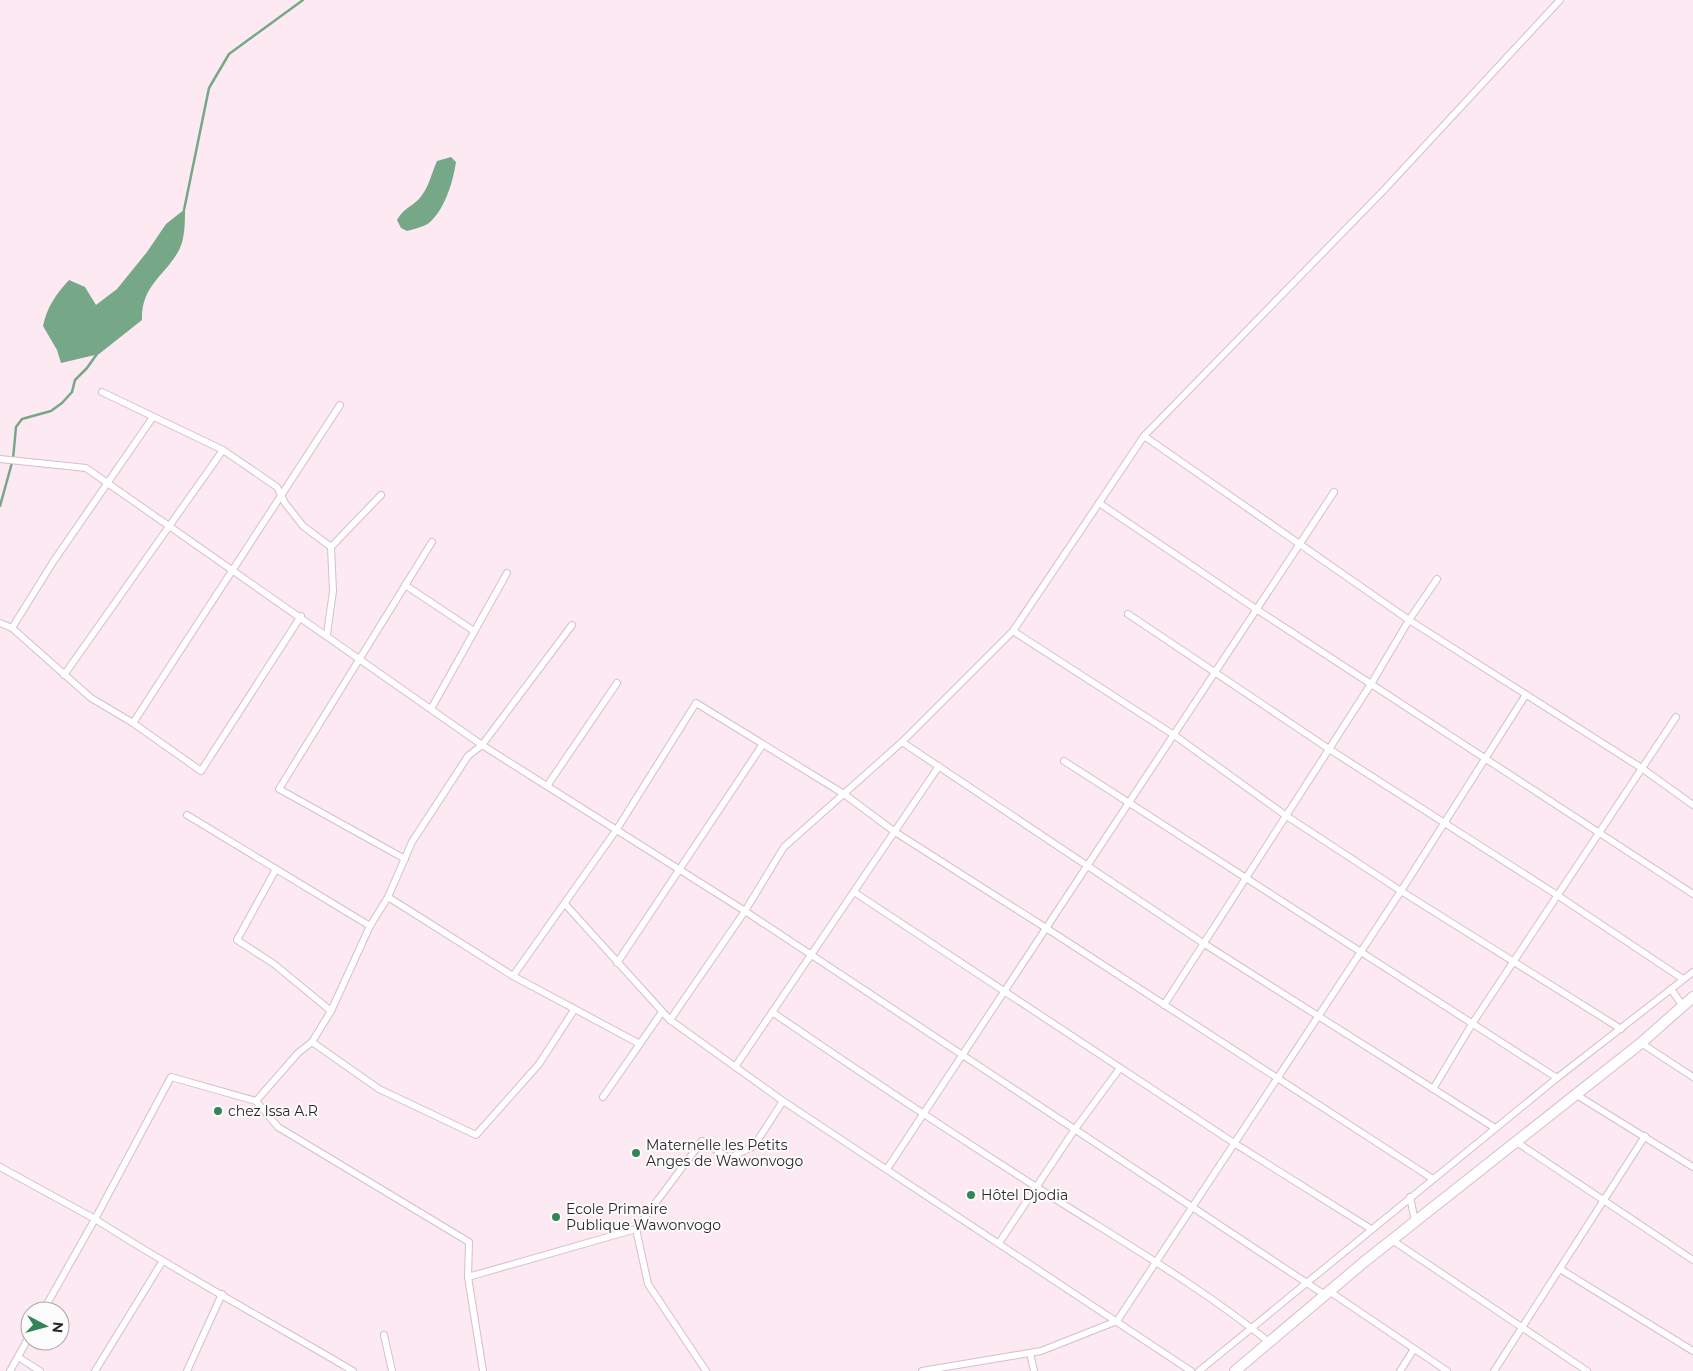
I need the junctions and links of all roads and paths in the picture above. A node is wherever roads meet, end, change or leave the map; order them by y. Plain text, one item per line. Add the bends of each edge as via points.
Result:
1 (1560, 0) edge
2 (102, 392) dead end
3 (340, 405) dead end
4 (153, 417) junction
5 (1144, 436) junction
6 (223, 450) junction
7 (0, 459) edge
8 (107, 483) junction
9 (1334, 492) dead end
10 (381, 495) dead end
11 (281, 496) junction
12 (1099, 504) junction
13 (171, 526) junction
14 (432, 542) dead end
15 (1298, 544) junction
16 (331, 547) junction
17 (234, 570) junction
18 (507, 573) dead end
19 (1437, 579) dead end
20 (405, 585) junction
21 (1256, 609) junction
22 (1128, 614) dead end
23 (301, 616) junction
24 (1409, 620) junction
25 (0, 623) edge
26 (572, 625) dead end
27 (12, 628) junction
28 (474, 631) junction
29 (1013, 631) junction
30 (327, 634) junction
31 (360, 658) junction
32 (1214, 672) junction
33 (64, 675) junction
34 (617, 683) dead end
35 (1371, 684) junction
36 (1524, 696) junction
37 (431, 709) junction
38 (1676, 717) dead end
39 (133, 723) junction
40 (1174, 735) junction
41 (902, 742) junction
42 (763, 744) junction
43 (482, 745) junction
44 (1329, 749) junction
45 (1485, 757) junction
46 (1064, 761) dead end
47 (939, 766) junction
48 (1642, 769) junction
49 (547, 786) junction
50 (844, 794) junction
51 (1129, 803) junction
52 (1693, 805) edge
53 (187, 815) dead end
54 (1285, 815) junction
55 (1444, 822) junction
56 (617, 829) junction
57 (1599, 831) junction
58 (894, 832) junction
59 (405, 859) junction
60 (1088, 865) junction
61 (678, 868) junction
62 (276, 869) junction
63 (1244, 878) junction
64 (1401, 891) junction
65 (854, 892) junction
66 (1693, 894) edge
67 (1557, 895) junction
68 (388, 897) junction
69 (565, 904) junction
70 (745, 911) junction
71 (370, 926) junction
72 (1046, 928) junction
73 (1203, 943) junction
74 (1360, 952) junction
75 (810, 956) junction
76 (1513, 962) junction
77 (617, 963) junction
78 (1693, 972) edge
79 (513, 976) junction
80 (1683, 980) junction
81 (1671, 989) junction
82 (1005, 991) junction
83 (1693, 997) edge
84 (1164, 1005) junction
85 (1682, 1005) junction
86 (574, 1010) junction
87 (332, 1011) junction
88 (662, 1012) junction
89 (772, 1012) junction
90 (1318, 1016) junction
91 (670, 1020) junction
92 (1472, 1024) junction
93 (1621, 1029) junction
94 (312, 1042) junction
95 (1641, 1043) junction
96 (640, 1044) junction
97 (962, 1056) junction
98 (735, 1066) junction
99 (1120, 1068) junction
100 (1693, 1077) edge
101 (1277, 1078) junction
102 (1557, 1078) junction
103 (1433, 1088) junction
104 (1575, 1094) junction
105 (603, 1097) dead end
106 (256, 1101) junction
107 (783, 1101) junction
108 (923, 1115) junction
109 (1495, 1128) junction
110 (1075, 1129) junction
111 (1645, 1136) junction
112 (1515, 1141) junction
113 (1234, 1143) junction
114 (0, 1167) edge
115 (1693, 1167) edge
116 (887, 1169) junction
117 (1432, 1179) junction
118 (1036, 1187) junction
119 (1410, 1197) junction
120 (1604, 1200) junction
121 (1193, 1206) junction
122 (95, 1219) junction
123 (1415, 1221) junction
124 (636, 1229) junction
125 (1371, 1229) junction
126 (1392, 1240) junction
127 (1000, 1243) junction
128 (1693, 1260) edge
129 (162, 1262) junction
130 (1156, 1263) junction
131 (1560, 1269) junction
132 (468, 1277) junction
133 (1304, 1283) junction
134 (1327, 1293) junction
135 (222, 1294) junction
136 (50, 1301) edge
137 (1117, 1321) junction
138 (1250, 1327) junction
139 (1522, 1328) junction
140 (384, 1335) dead end
141 (1269, 1342) junction
142 (1414, 1349) junction
143 (21, 1351) edge
144 (1693, 1351) edge
145 (1030, 1353) junction
146 (18, 1356) junction
147 (10, 1371) edge
148 (40, 1371) edge
149 (95, 1371) edge
150 (187, 1371) edge
151 (353, 1371) edge
152 (392, 1371) edge
153 (483, 1371) edge
154 (706, 1371) edge
155 (922, 1371) edge
156 (1034, 1371) edge
157 (1190, 1371) edge
158 (1199, 1371) edge
159 (1235, 1371) edge
160 (1400, 1371) edge
161 (1447, 1371) edge
162 (1494, 1371) edge
163 (1587, 1371) edge

1 - 5 street via 1383,191
2 - 4 street
3 - 11 street
4 - 6 street
4 - 8 street
5 - 12 street
5 - 15 street
6 - 11 street via 277,487
6 - 13 street
7 - 8 street via 86,468
8 - 13 street
8 - 27 street
9 - 15 street
10 - 16 street
11 - 16 street via 303,526
11 - 17 street
12 - 21 street
12 - 29 street
13 - 17 street
13 - 33 street
14 - 20 street
15 - 21 street
15 - 24 street
16 - 30 street via 333,591
17 - 23 street
17 - 39 street
18 - 28 street
19 - 24 street
20 - 28 street
20 - 31 street
21 - 32 street
21 - 35 street
22 - 32 street
23 - 30 street
23 - 39 street via 201,771
24 - 35 street
24 - 36 street
25 - 27 street
26 - 43 street
27 - 33 street
28 - 37 street
29 - 40 street
29 - 41 street
30 - 31 street
31 - 37 street
31 - 59 street via 279,789
32 - 40 street
32 - 44 street
33 - 39 street via 91,698
34 - 49 street
35 - 44 street
35 - 45 street
36 - 45 street
36 - 48 street
37 - 43 street
38 - 48 street
40 - 51 street
40 - 54 street
41 - 47 street
41 - 50 street
42 - 50 street
42 - 56 street via 696,703
42 - 61 street
43 - 49 street
43 - 59 street via 468,756 412,842
44 - 54 street
44 - 55 street
45 - 55 street
45 - 57 street
46 - 51 street
47 - 58 street
47 - 60 street
48 - 52 street
48 - 57 street
49 - 56 street
50 - 58 street
50 - 70 street via 784,847
51 - 60 street
51 - 63 street
53 - 62 street
54 - 63 street
54 - 64 street
55 - 64 street
55 - 67 street
56 - 61 street
56 - 69 street
57 - 66 street
57 - 67 street
58 - 65 street
58 - 72 street
59 - 68 street
60 - 72 street
60 - 73 street
61 - 70 street
61 - 77 street
62 - 71 street
62 - 87 street via 237,940 274,964
63 - 73 street
63 - 74 street
64 - 74 street
64 - 76 street
65 - 75 street
65 - 82 street
67 - 76 street
67 - 80 street
68 - 71 street
68 - 79 street
69 - 77 street
69 - 79 street
70 - 75 street
70 - 91 street
71 - 87 street
72 - 82 street
72 - 84 street
73 - 84 street
73 - 90 street
74 - 90 street
74 - 92 street
75 - 89 street
75 - 97 street
76 - 92 street
76 - 93 street
77 - 88 street
78 - 80 street
79 - 86 street
80 - 81 street
81 - 85 street
81 - 93 street
82 - 97 street
82 - 99 street
83 - 85 main road
84 - 101 street
85 - 95 main road
86 - 94 street via 539,1064 476,1135 379,1089
86 - 96 street
87 - 94 street
88 - 91 street
88 - 96 street
89 - 98 street
89 - 108 street
90 - 101 street
90 - 103 street
91 - 98 street
92 - 102 street
92 - 103 street
93 - 102 street
94 - 106 street via 298,1053
95 - 100 street
95 - 104 main road
96 - 105 street
97 - 108 street
97 - 110 street
98 - 107 street
99 - 110 street
99 - 113 street
101 - 113 street
101 - 117 street
102 - 109 street
103 - 109 street
104 - 111 street
104 - 112 main road
106 - 122 street via 171,1077
106 - 132 street via 278,1127 469,1242
107 - 116 street
107 - 124 street via 754,1146 729,1158 702,1141
108 - 116 street
108 - 118 street
109 - 117 street
110 - 118 street
110 - 121 street
111 - 115 street
111 - 120 street
112 - 120 street
112 - 123 main road
113 - 121 street
113 - 125 street
114 - 122 street
116 - 127 street
117 - 119 street
118 - 127 street
118 - 130 street
119 - 123 street
119 - 125 street
120 - 128 street
120 - 131 street
121 - 130 street
121 - 133 street
122 - 129 street
122 - 136 street
123 - 126 main road
124 - 132 street
124 - 154 street via 648,1284
125 - 133 street
126 - 134 main road
126 - 139 street
127 - 137 street
129 - 135 street
129 - 149 street
130 - 137 street
130 - 138 street
131 - 139 street
131 - 144 street
132 - 153 street
133 - 134 street
133 - 138 street
134 - 141 main road
134 - 142 street
135 - 150 street
135 - 151 street
137 - 145 street
137 - 157 street
138 - 141 street
138 - 158 street
139 - 162 street
139 - 163 street
140 - 152 street
141 - 159 main road
142 - 160 street
142 - 161 street
143 - 146 street
145 - 155 street
145 - 156 street
146 - 147 street
146 - 148 street

